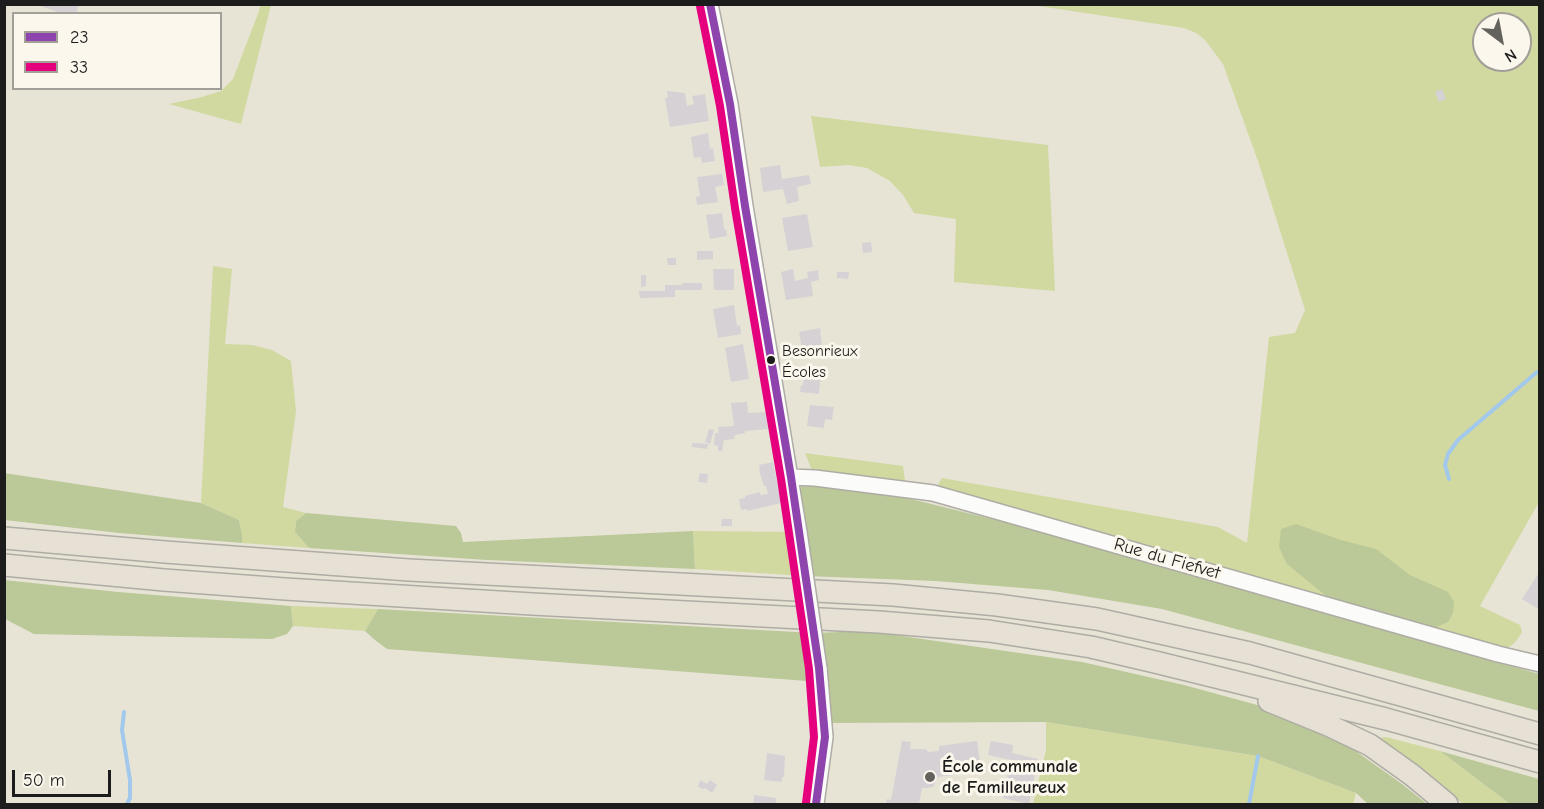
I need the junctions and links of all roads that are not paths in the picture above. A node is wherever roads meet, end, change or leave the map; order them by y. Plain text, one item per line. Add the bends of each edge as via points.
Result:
1 (710, 4) edge
2 (790, 477) junction
3 (4, 538) edge
4 (4, 566) edge
5 (1155, 662) junction
6 (1539, 664) edge
7 (1539, 734) edge
8 (1539, 762) edge
9 (816, 804) edge
10 (1447, 804) edge

1 - 2 street via 730,104
2 - 6 street, Rue du Fiefvet via 933,493
2 - 9 street, bridge via 819,668 825,737
3 - 7 highway via 409,570 997,604 1097,619 1250,653
4 - 5 highway via 285,589 923,625 1080,645
5 - 8 highway via 1386,718
5 - 10 highway via 1273,702 1350,735 1395,762

